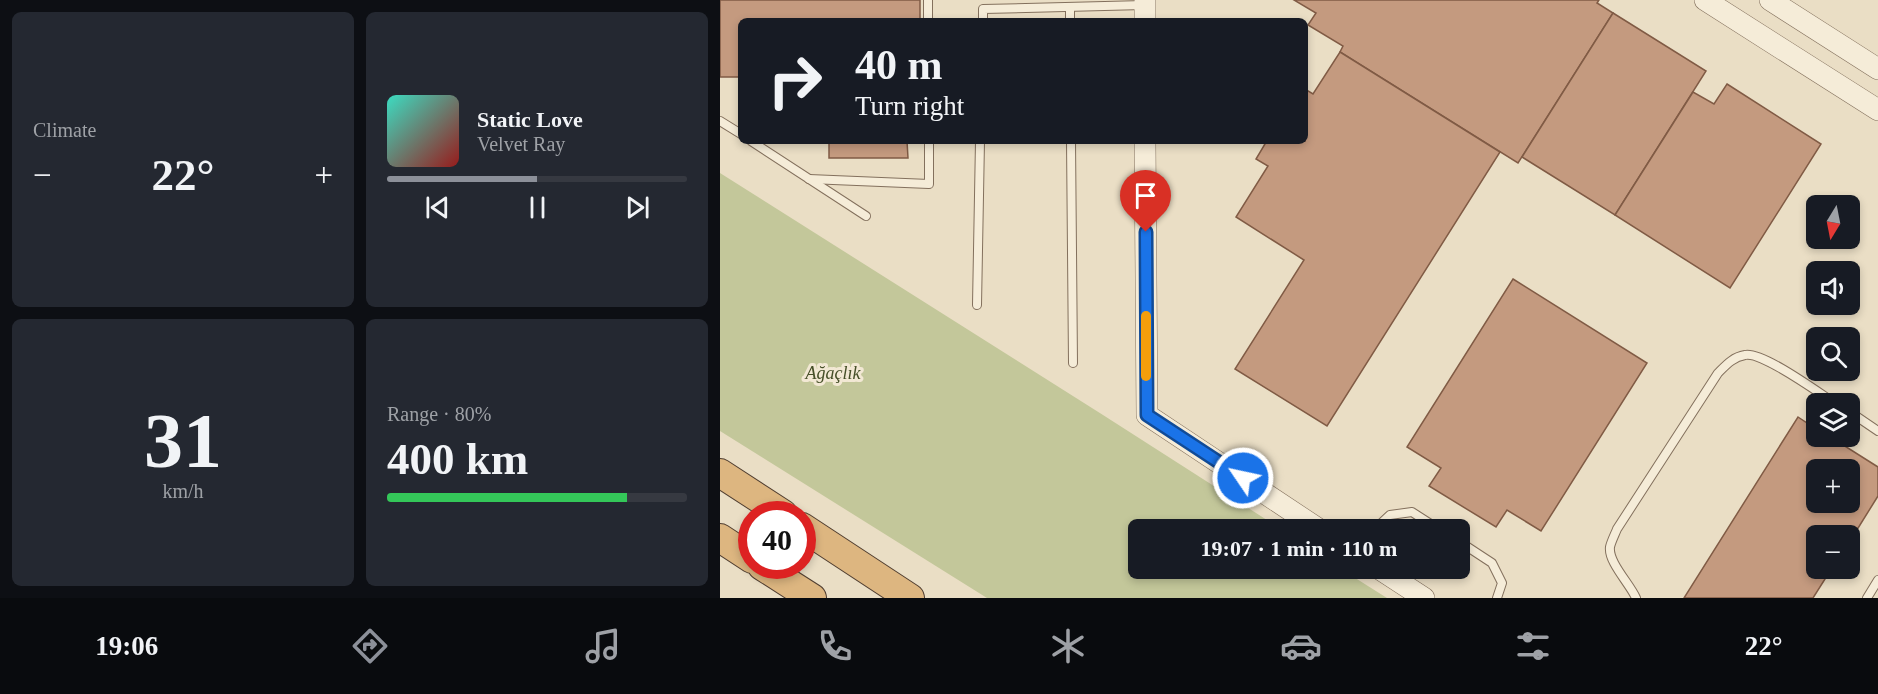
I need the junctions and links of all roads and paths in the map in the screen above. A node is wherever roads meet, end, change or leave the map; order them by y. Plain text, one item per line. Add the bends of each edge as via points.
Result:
1 (928, 0) edge
2 (1705, 0) edge
3 (1770, 0) edge
4 (1070, 7) junction
5 (1145, 9) edge
6 (928, 18) edge
7 (983, 18) edge
8 (1070, 18) edge
9 (1878, 69) edge
10 (1878, 110) edge
11 (720, 121) edge
12 (738, 132) edge
13 (756, 144) edge
14 (929, 144) edge
15 (980, 144) edge
16 (1071, 144) edge
17 (1145, 144) edge
18 (809, 179) junction
19 (866, 216) dead end
20 (977, 305) dead end
21 (1072, 363) dead end
22 (1819, 393) edge
23 (1860, 419) edge
24 (1878, 431) edge
25 (720, 473) edge
26 (763, 501) edge
27 (1303, 519) edge
28 (1386, 519) edge
29 (1423, 519) edge
30 (816, 536) edge
31 (720, 538) edge
32 (1470, 549) edge
33 (738, 550) edge
34 (782, 579) edge
35 (1395, 579) edge
36 (1878, 580) edge
37 (812, 598) edge
38 (910, 598) edge
39 (1424, 598) edge
40 (1497, 598) edge
41 (1636, 598) edge
42 (1867, 598) edge

1 - 6 lane
2 - 10 street
3 - 9 street
4 - 5 lane
4 - 7 lane via 983,9
4 - 8 lane
11 - 12 lane
13 - 18 lane
14 - 18 lane via 929,184
15 - 20 lane
16 - 21 lane
17 - 27 street via 1147,415
18 - 19 lane
22 - 41 lane via 1769,361 1748,354 1731,360 1718,373 1617,529 1610,548
23 - 24 lane
25 - 26 highway
28 - 29 lane via 1412,512
30 - 38 highway
31 - 33 highway
32 - 40 lane via 1492,563 1502,583
34 - 37 highway
35 - 39 street
36 - 42 lane

